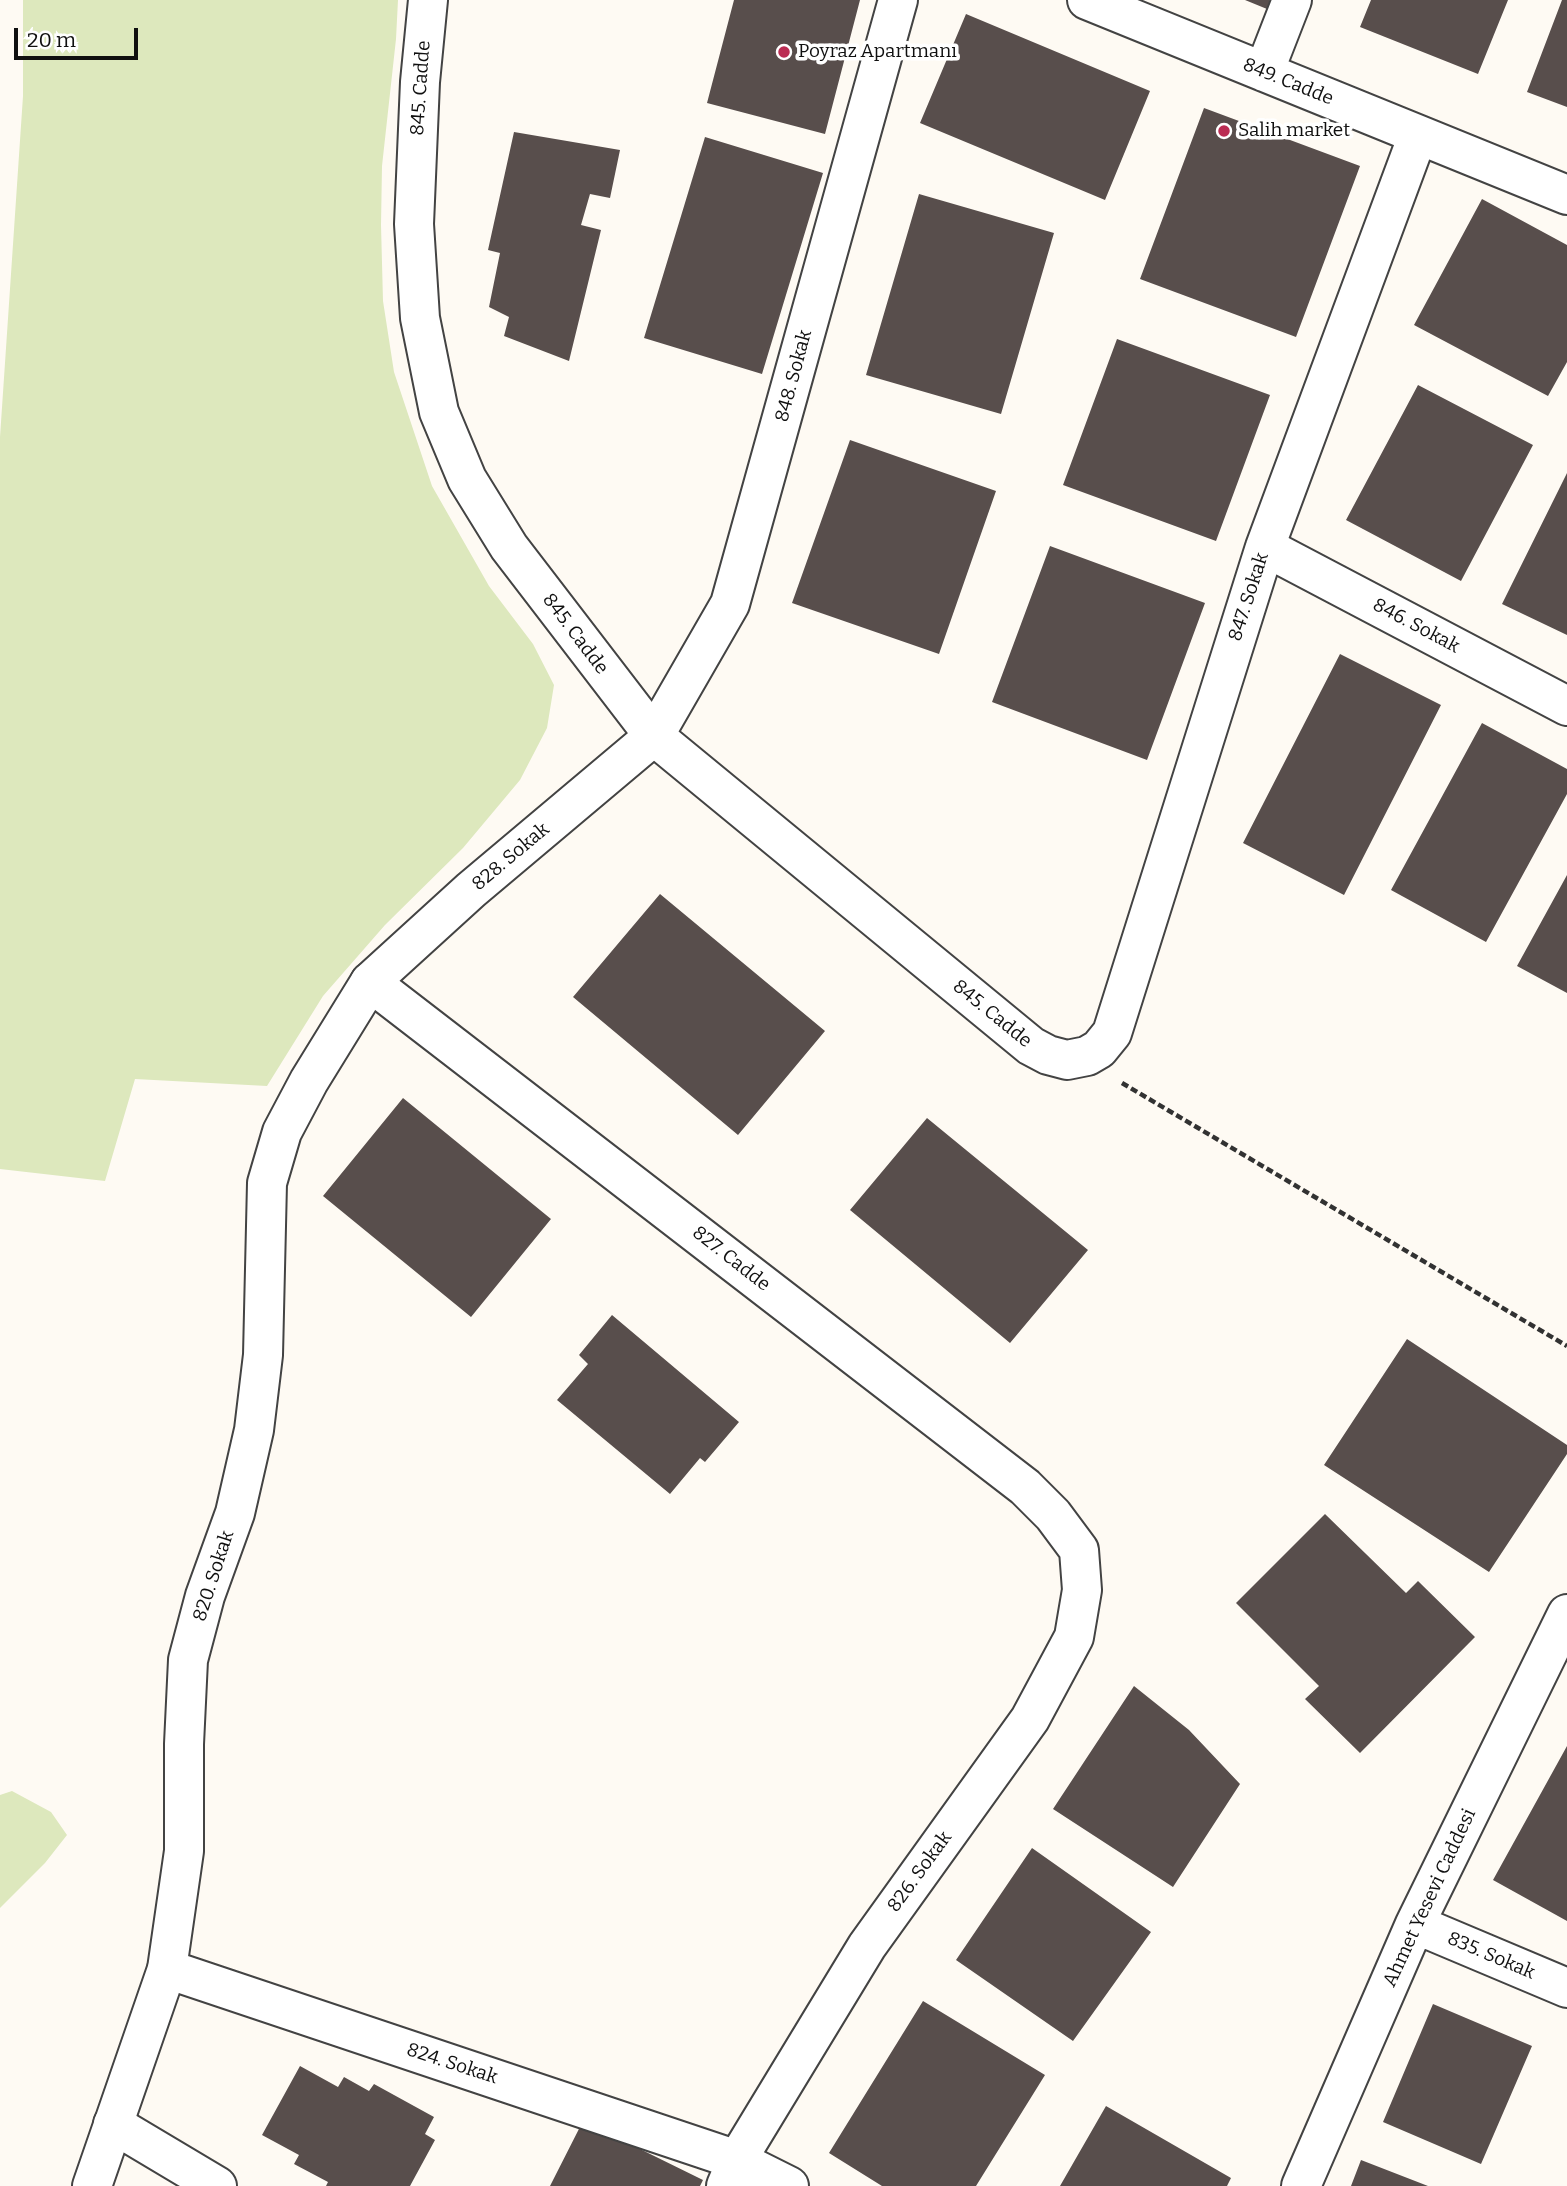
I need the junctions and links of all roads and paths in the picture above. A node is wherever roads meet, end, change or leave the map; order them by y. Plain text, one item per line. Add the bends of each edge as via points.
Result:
1 (428, 0) edge
2 (898, 0) edge
3 (1087, 0) edge
4 (1292, 0) edge
5 (1264, 72) junction
6 (1418, 135) junction
7 (1567, 195) edge
8 (1265, 547) junction
9 (1567, 706) edge
10 (654, 736) junction
11 (370, 982) junction
12 (1087, 1056) junction
13 (1567, 1346) edge
14 (1079, 1549) joint
15 (1567, 1614) edge
16 (1415, 1924) junction
17 (166, 1969) junction
18 (1567, 1988) edge
19 (113, 2124) junction
20 (731, 2173) edge
21 (92, 2186) edge
22 (217, 2186) edge
23 (789, 2186) edge
24 (1301, 2186) edge

1 - 10 street, 845. Cadde via 414,224 421,318 439,412 467,479 509,547
2 - 10 street, 848. Sokak via 730,604
3 - 5 street, 849. Cadde
4 - 5 street
5 - 6 street, 849. Cadde
6 - 7 street, 849. Cadde
6 - 8 street, 847. Sokak
8 - 9 street, 846. Sokak
8 - 12 street, 847. Sokak via 1112,1033
10 - 11 street, 828. Sokak
10 - 12 street, 845. Cadde via 1031,1046 1067,1060
11 - 14 street, 827. Cadde via 1025,1487
11 - 17 street, 820. Sokak via 282,1132 267,1183 263,1355 254,1430 235,1513 188,1660 184,1852
12 - 13 path via 1115,1078
14 - 20 street, 826. Sokak via 1082,1590 1074,1637 1030,1719 867,1946
15 - 16 street, Ahmet Yesevi Caddesi
16 - 18 street, 835. Sokak
16 - 24 street, Ahmet Yesevi Caddesi
17 - 19 street, 820. Sokak
17 - 20 street, 824. Sokak
19 - 21 street, 820. Sokak
19 - 22 street
20 - 23 street, 824. Sokak

